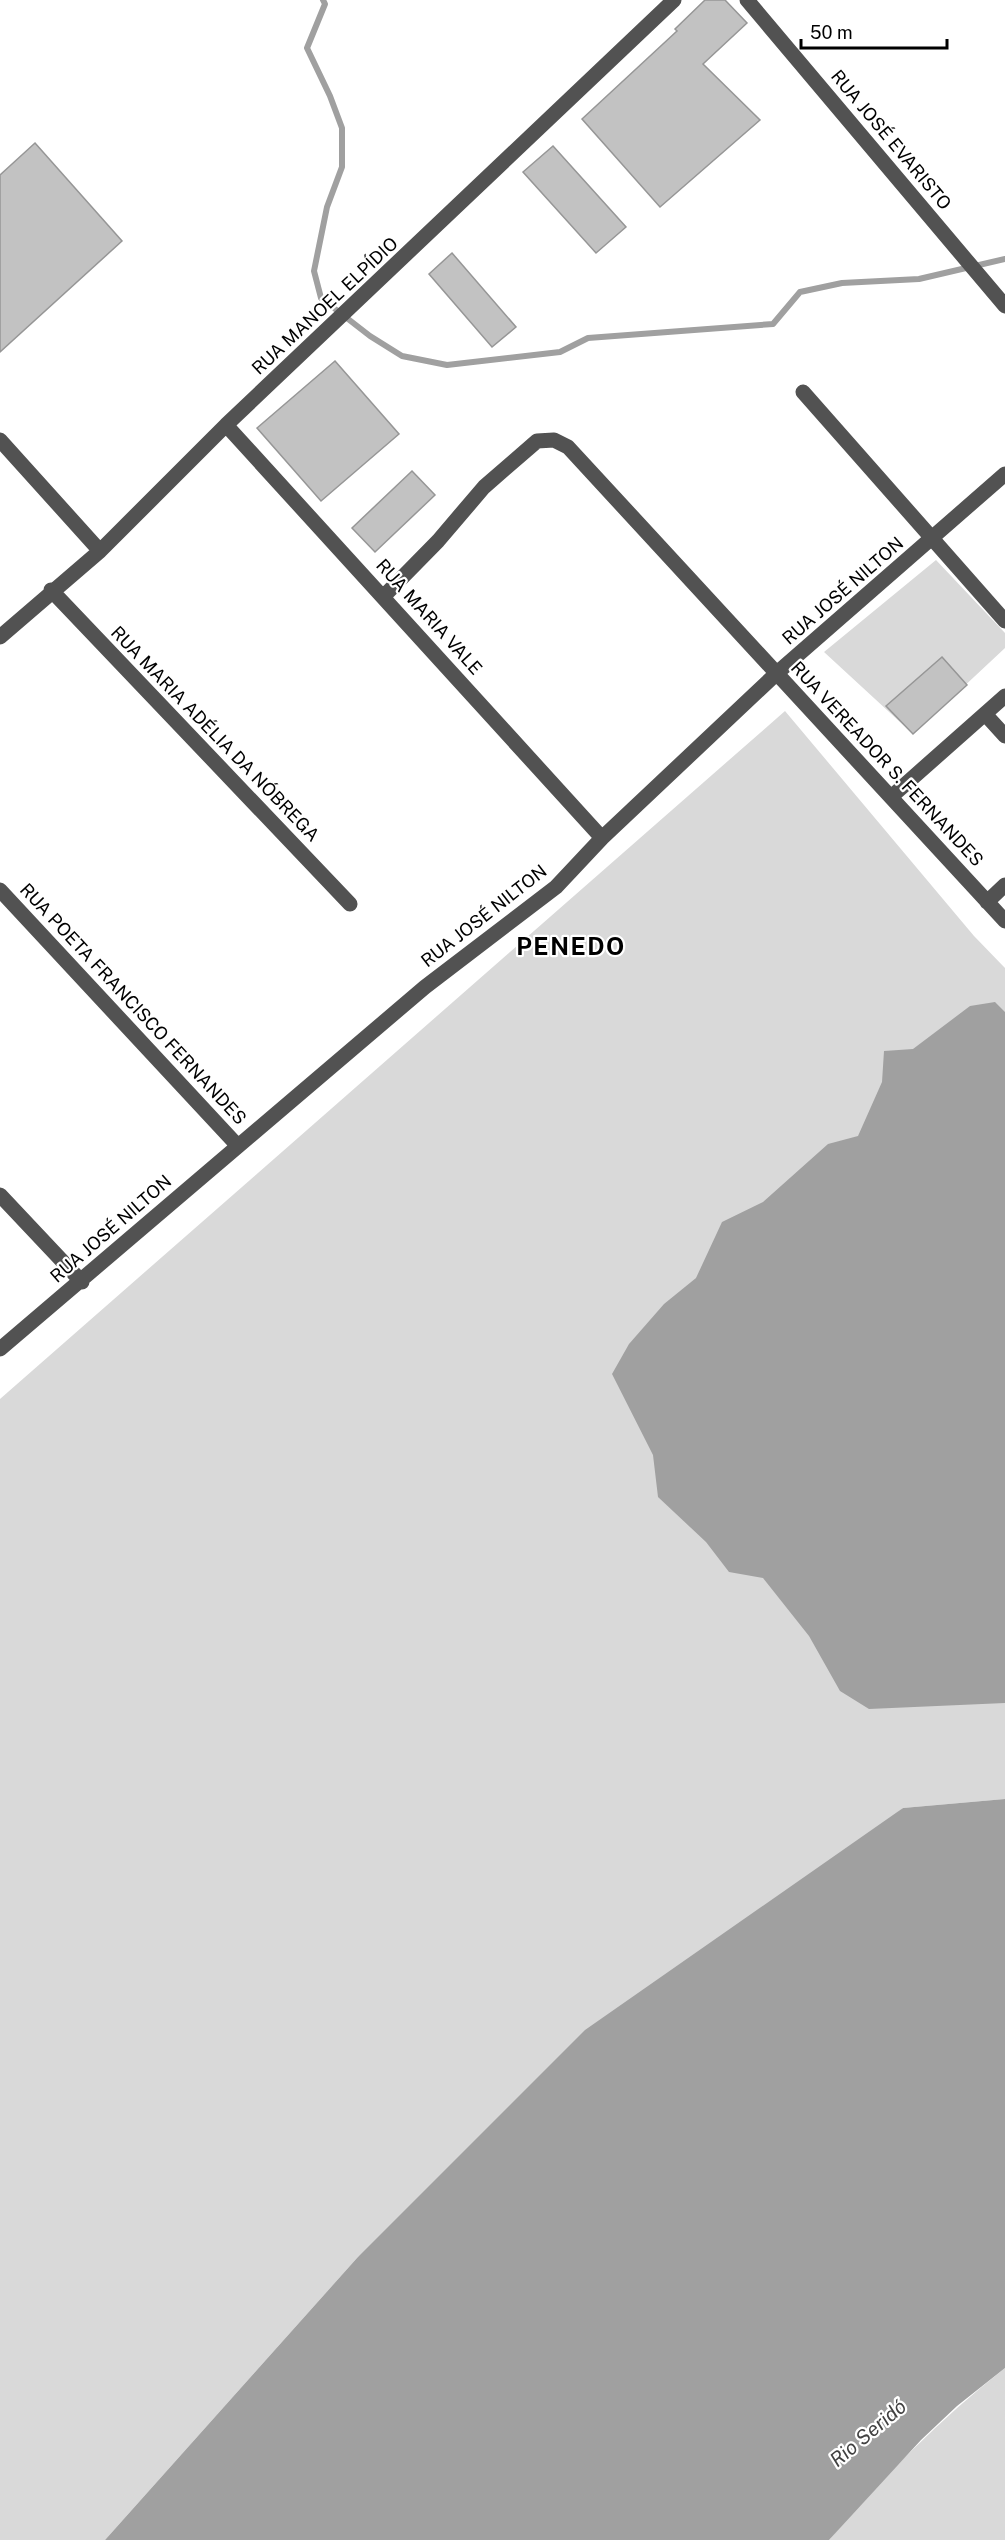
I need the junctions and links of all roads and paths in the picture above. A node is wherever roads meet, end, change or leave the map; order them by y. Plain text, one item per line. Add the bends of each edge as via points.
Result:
1 (674, 0) edge
2 (747, 0) edge
3 (1005, 306) edge
4 (803, 392) dead end
5 (226, 425) junction
6 (0, 440) edge
7 (1005, 474) edge
8 (933, 538) junction
9 (100, 550) junction
10 (51, 590) junction
11 (384, 596) junction
12 (1005, 621) edge
13 (0, 637) edge
14 (777, 673) junction
15 (1005, 696) edge
16 (985, 714) junction
17 (1005, 736) edge
18 (891, 797) junction
19 (602, 838) junction
20 (1005, 885) edge
21 (0, 890) edge
22 (987, 902) junction
23 (350, 904) dead end
24 (1005, 921) edge
25 (237, 1145) junction
26 (0, 1195) edge
27 (82, 1282) junction
28 (0, 1349) edge

1 - 5 street, RUA MANOEL ELPÍDIO
2 - 3 street, RUA JOSÉ EVARISTO
4 - 8 street
5 - 9 street, RUA MANOEL ELPÍDIO
5 - 11 street, RUA MARIA VALE
6 - 9 street
7 - 8 street, RUA JOSÉ NILTON
8 - 12 street
8 - 14 street, RUA JOSÉ NILTON
9 - 10 street, RUA MANOEL ELPÍDIO
10 - 13 street, RUA MANOEL ELPÍDIO
10 - 23 street, RUA MARIA ADÉLIA DA NÓBREGA
11 - 14 street, RUA VEREADOR S. FERNANDES via 484,487 537,441 554,440 568,447
11 - 19 street, RUA MARIA VALE
14 - 18 street, RUA VEREADOR S. FERNANDES
14 - 19 street, RUA JOSÉ NILTON
15 - 16 street
16 - 17 street
16 - 18 street
18 - 22 street, RUA VEREADOR S. FERNANDES
19 - 25 street, RUA JOSÉ NILTON via 556,887 425,987
20 - 22 street
21 - 25 street, RUA POETA FRANCISCO FERNANDES
22 - 24 street, RUA VEREADOR S. FERNANDES
25 - 27 street, RUA JOSÉ NILTON
26 - 27 street
27 - 28 street, RUA JOSÉ NILTON

